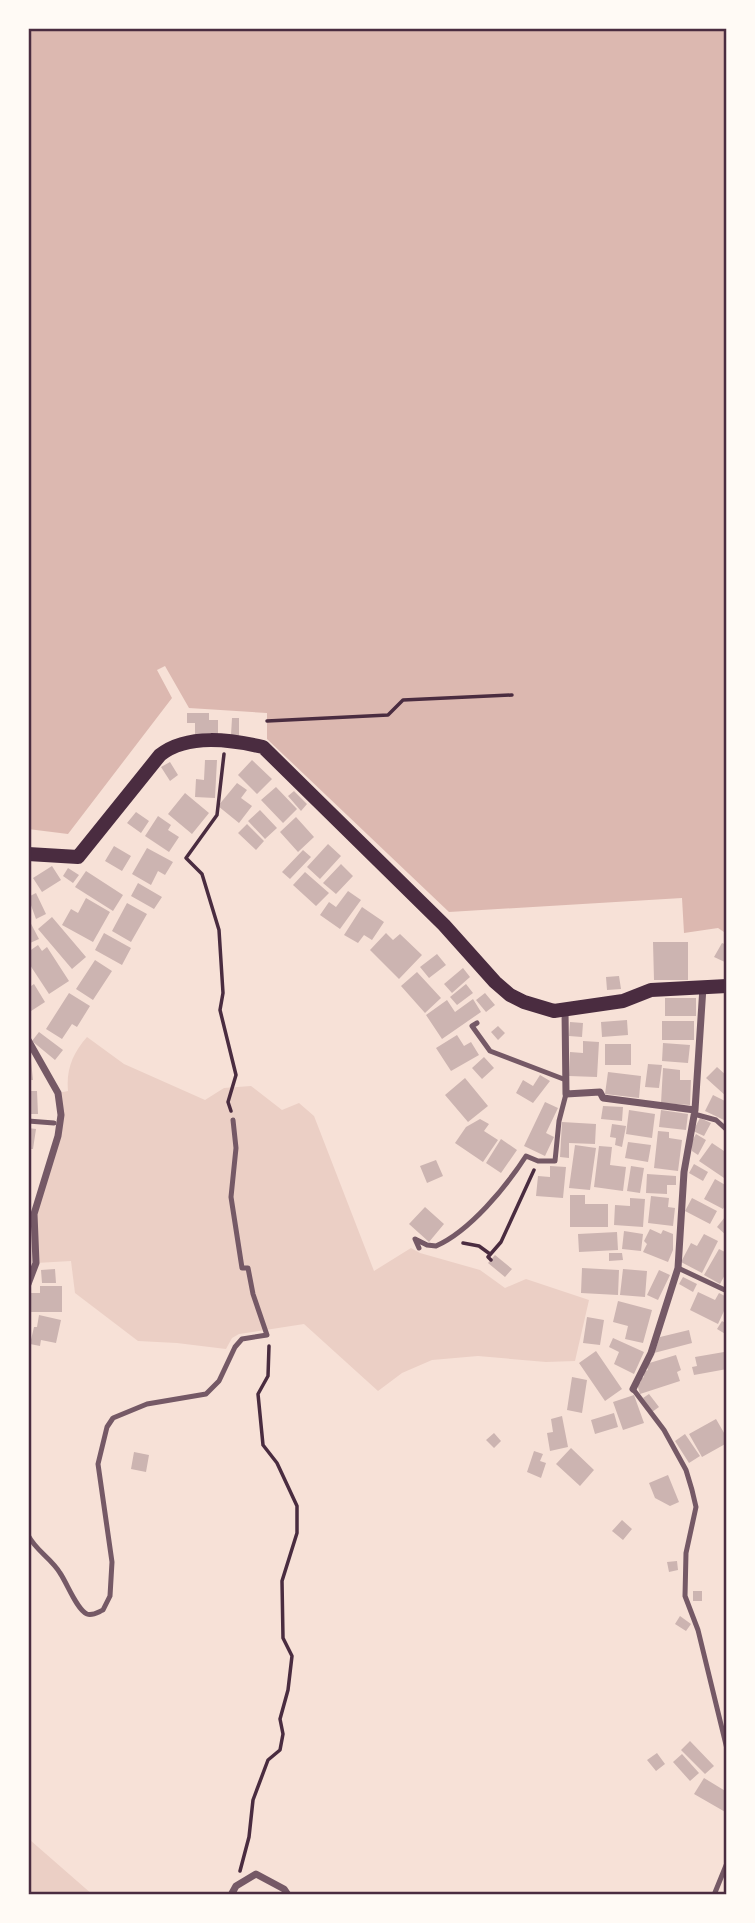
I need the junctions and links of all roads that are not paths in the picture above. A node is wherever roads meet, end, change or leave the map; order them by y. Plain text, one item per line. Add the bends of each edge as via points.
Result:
1 (28, 854) edge
2 (703, 986) junction
3 (727, 986) edge
4 (565, 1010) junction
5 (477, 1023) dead end
6 (29, 1046) edge
7 (566, 1080) junction
8 (566, 1094) junction
9 (695, 1112) junction
10 (233, 1120) road end
11 (28, 1121) edge
12 (54, 1123) dead end
13 (727, 1130) edge
14 (419, 1248) dead end
15 (678, 1268) junction
16 (28, 1284) edge
17 (727, 1291) edge
18 (633, 1389) joint
19 (28, 1535) edge
20 (727, 1749) edge
21 (727, 1863) edge
22 (231, 1895) edge
23 (288, 1895) edge
24 (714, 1895) edge

1 - 4 main road via 78,857 169,748 197,741 263,747 495,982 510,995 542,1009
2 - 3 main road
2 - 4 main road via 651,990 623,1001
2 - 9 street
4 - 7 street
5 - 7 lane via 472,1026 490,1051
6 - 16 street via 58,1093 61,1115 34,1214 36,1263
7 - 8 street
8 - 9 street via 600,1092 603,1098
8 - 14 lane via 555,1161 526,1156 472,1220 436,1246 415,1238
9 - 13 lane
9 - 15 street via 684,1172
10 - 19 lane via 236,1148 231,1197 242,1268 248,1268 267,1335 242,1339 219,1381 206,1394 147,1404 113,1418 107,1427 98,1464 112,1562 110,1596 103,1610 93,1615 80,1609 60,1571
11 - 12 lane
15 - 17 lane
15 - 18 street via 651,1353
18 - 20 lane via 664,1430 692,1490 696,1507 686,1553 685,1596 698,1630
21 - 24 lane
22 - 23 street via 236,1886 256,1874

